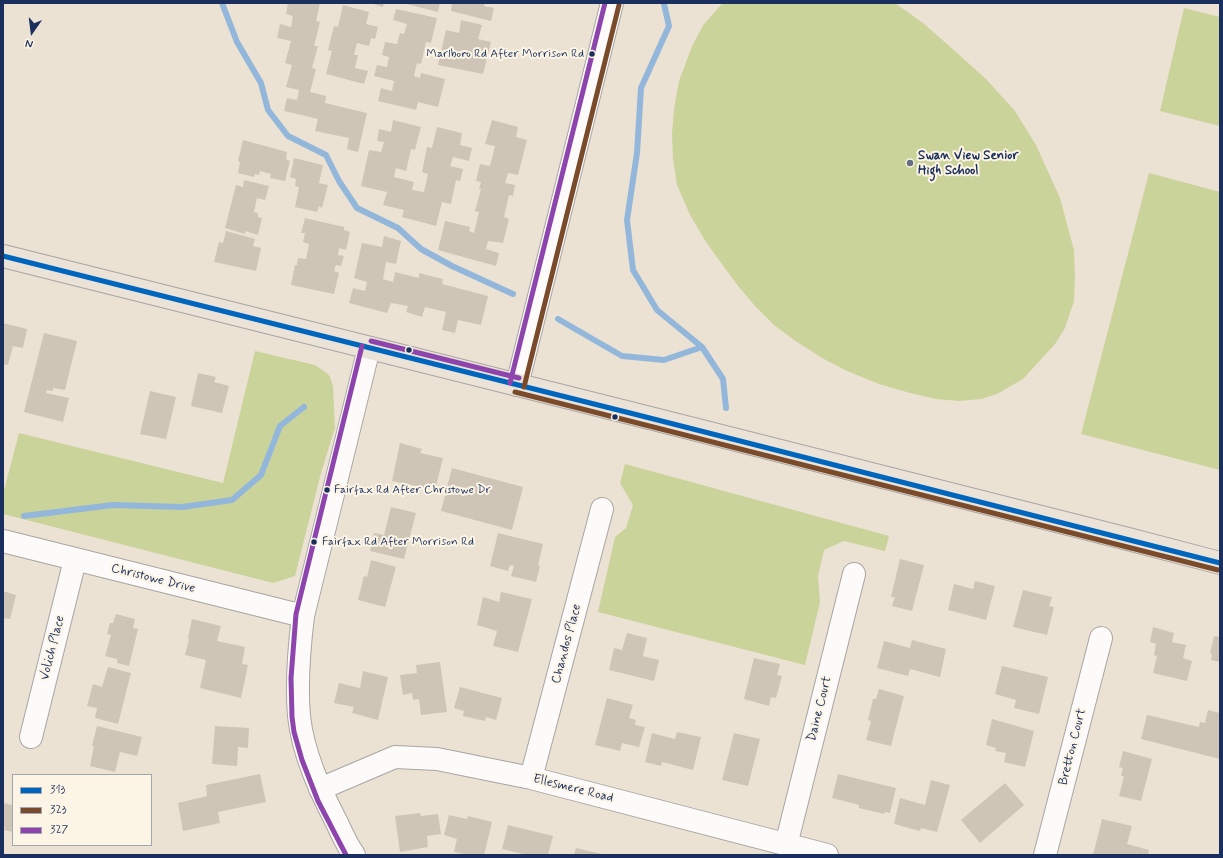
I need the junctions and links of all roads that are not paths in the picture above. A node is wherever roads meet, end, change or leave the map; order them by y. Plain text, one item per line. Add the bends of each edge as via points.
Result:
1 (612, 3) edge
2 (3, 256) edge
3 (369, 348) junction
4 (517, 385) junction
5 (602, 509) dead end
6 (3, 541) edge
7 (75, 560) junction
8 (1220, 563) edge
9 (854, 574) dead end
10 (303, 616) junction
11 (1101, 638) dead end
12 (31, 737) dead end
13 (531, 778) junction
14 (320, 789) junction
15 (786, 845) junction
16 (354, 855) edge
17 (827, 855) edge
18 (1045, 855) edge

1 - 4 street
2 - 3 main road
3 - 4 main road
3 - 10 street
4 - 8 main road
5 - 13 street, Chandos Place
6 - 7 street, Christowe Drive
7 - 10 street, Christowe Drive
7 - 12 street, Volich Place
9 - 15 street, Daine Court
10 - 14 street via 299,650 299,717 306,750
11 - 18 street, Bretton Court
13 - 14 street, Ellesmere Road via 437,759 395,757
13 - 15 street, Ellesmere Road
14 - 16 street
15 - 17 street, Ellesmere Road

